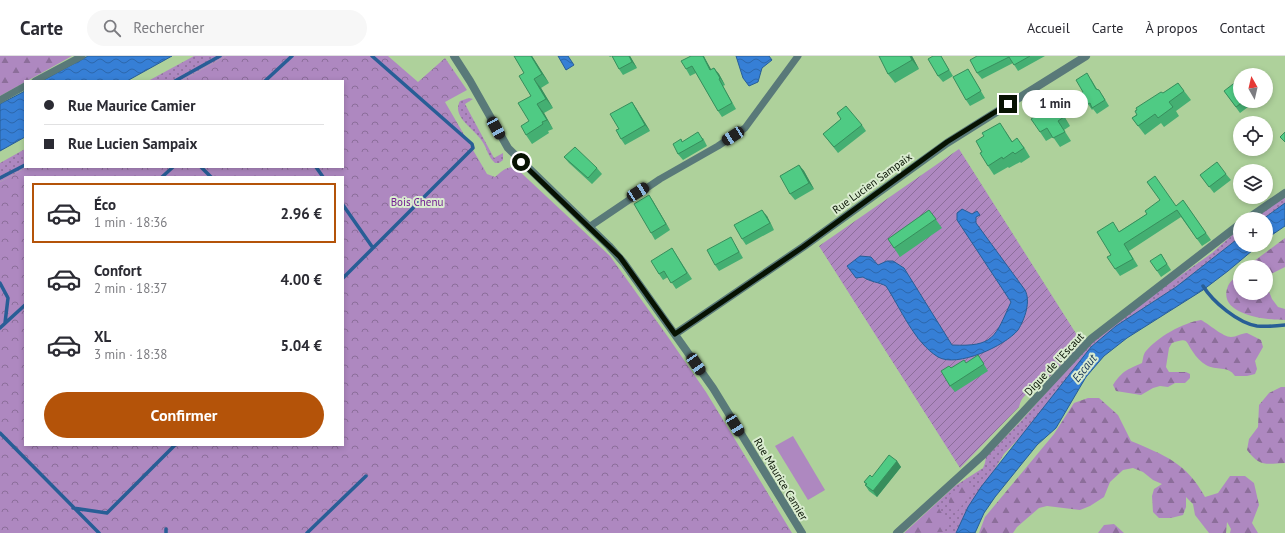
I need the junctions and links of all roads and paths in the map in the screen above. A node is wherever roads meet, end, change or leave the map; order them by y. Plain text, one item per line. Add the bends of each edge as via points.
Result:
1 (82, 56) edge
2 (454, 56) edge
3 (798, 56) edge
4 (1086, 56) edge
5 (37, 80) edge
6 (24, 87) edge
7 (0, 100) edge
8 (1285, 193) edge
9 (1257, 212) edge
10 (589, 227) junction
11 (1233, 229) edge
12 (675, 334) junction
13 (802, 533) edge
14 (897, 533) edge

1 - 5 lane
2 - 10 street, Rue Maurice Camier via 504,143
3 - 10 lane via 745,128 660,179
4 - 12 street, Rue Lucien Sampaix via 947,142 809,243
6 - 7 lane
8 - 9 street
10 - 12 street, Rue Maurice Camier via 624,263
11 - 14 street, Digue de l'Escaut via 1091,339 983,455
12 - 13 street, Rue Maurice Camier via 713,388

